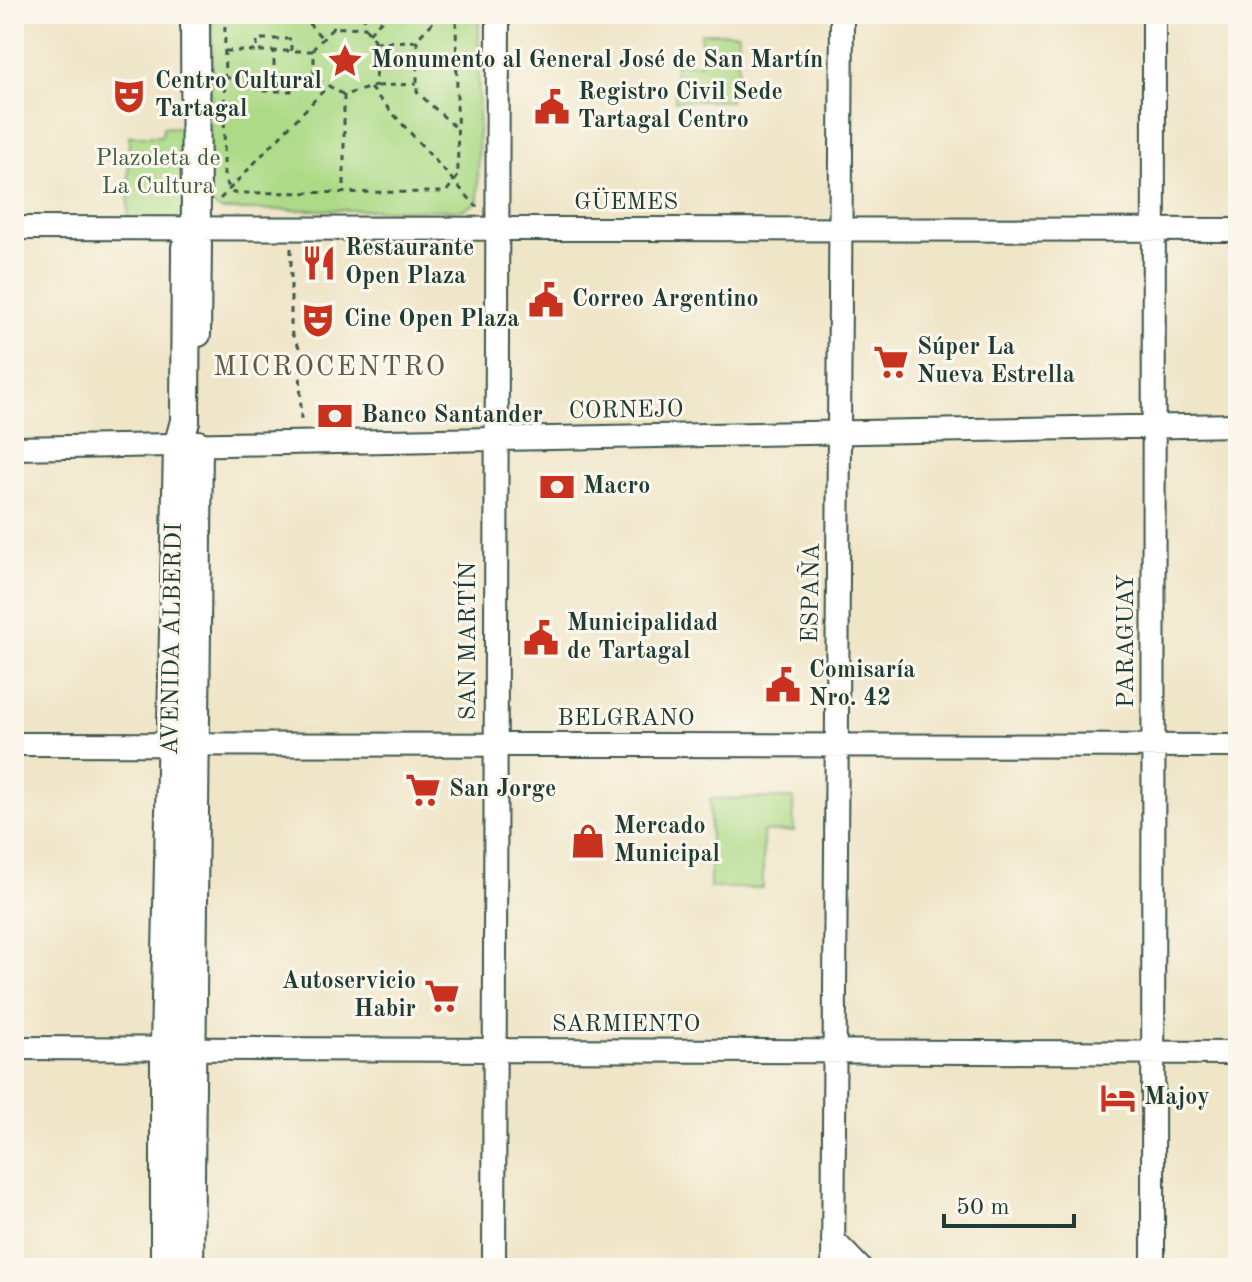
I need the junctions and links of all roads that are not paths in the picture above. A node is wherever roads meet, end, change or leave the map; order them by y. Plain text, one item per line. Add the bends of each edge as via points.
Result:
1 (195, 14) edge
2 (498, 14) edge
3 (842, 14) edge
4 (1154, 14) edge
5 (14, 228) edge
6 (196, 229) junction
7 (499, 229) junction
8 (839, 229) junction
9 (1153, 230) junction
10 (1238, 230) edge
11 (1238, 425) edge
12 (1153, 427) junction
13 (839, 435) junction
14 (495, 439) junction
15 (188, 446) junction
16 (14, 448) edge
17 (183, 743) junction
18 (14, 744) edge
19 (495, 745) junction
20 (1153, 745) junction
21 (836, 746) junction
22 (1238, 746) edge
23 (178, 1047) junction
24 (14, 1048) edge
25 (495, 1051) junction
26 (835, 1052) junction
27 (1153, 1053) junction
28 (1238, 1053) edge
29 (833, 1240) junction
30 (165, 1268) edge
31 (189, 1268) edge
32 (494, 1268) edge
33 (833, 1268) edge
34 (860, 1268) edge
35 (1153, 1268) edge

1 - 6 main road, AVENIDA ALBERDI
2 - 7 street, SAN MARTÍN
3 - 8 street, ESPAÑA
4 - 9 street, PARAGUAY
5 - 6 street, GÜEMES
6 - 7 street, GÜEMES
6 - 15 main road, AVENIDA ALBERDI via 186,247
7 - 8 street, GÜEMES
7 - 14 street, SAN MARTÍN
8 - 9 street, GÜEMES
8 - 13 street, ESPAÑA
9 - 10 street, GÜEMES
9 - 12 street, PARAGUAY
11 - 12 street, CORNEJO
12 - 13 street, CORNEJO
12 - 20 street, PARAGUAY
13 - 14 street, CORNEJO
13 - 21 street, ESPAÑA
14 - 15 street, CORNEJO
14 - 19 street, SAN MARTÍN
15 - 16 street, CORNEJO
15 - 17 main road, AVENIDA ALBERDI
17 - 18 street, BELGRANO
17 - 19 street, BELGRANO
17 - 23 main road, AVENIDA ALBERDI
19 - 21 street, BELGRANO
19 - 25 street, SAN MARTÍN
20 - 21 street, BELGRANO
20 - 22 street, BELGRANO
20 - 27 street, PARAGUAY
21 - 26 street, ESPAÑA
23 - 24 street, SARMIENTO
23 - 25 street, SARMIENTO
23 - 30 main road, AVENIDA ALBERDI
23 - 31 main road, AVENIDA ALBERDI
25 - 26 street, SARMIENTO
25 - 32 street, SAN MARTÍN
26 - 27 street, SARMIENTO
26 - 29 street, ESPAÑA
27 - 28 street, SARMIENTO
27 - 35 street, PARAGUAY
29 - 33 street, ESPAÑA
29 - 34 street

